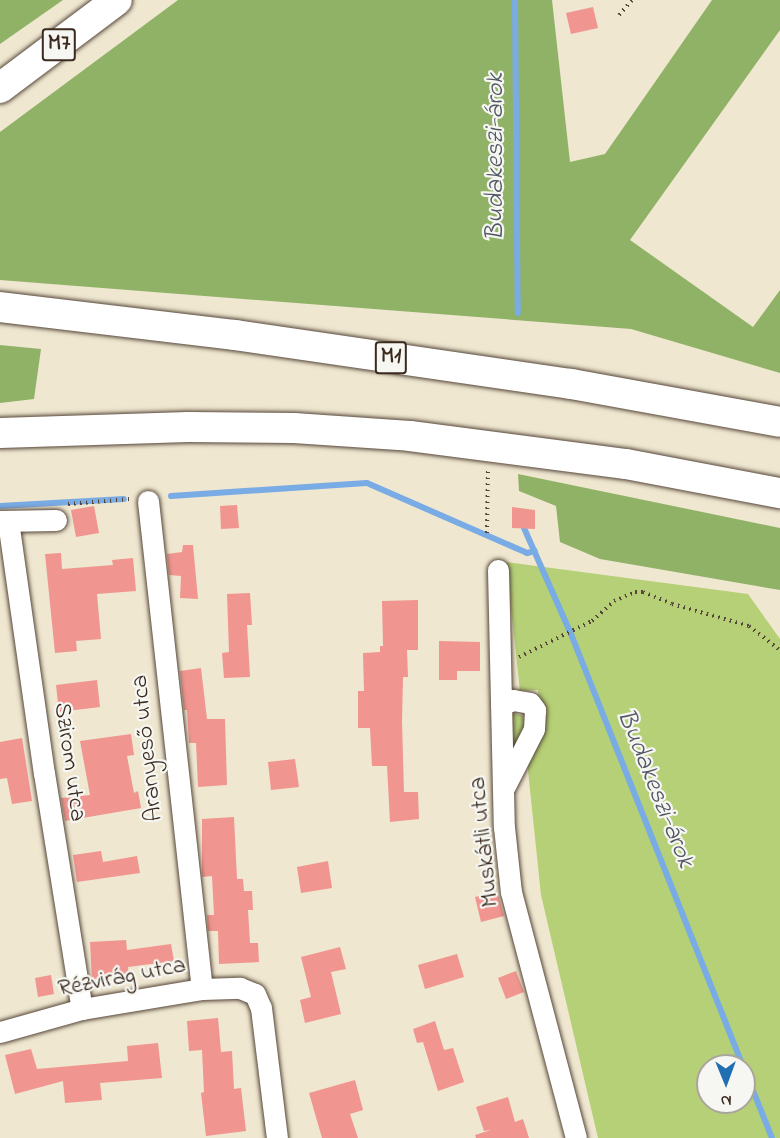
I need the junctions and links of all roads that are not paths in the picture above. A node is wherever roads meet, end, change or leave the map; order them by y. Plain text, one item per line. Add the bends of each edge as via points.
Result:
1 (117, 0) edge
2 (0, 88) edge
3 (0, 307) edge
4 (780, 422) edge
5 (0, 433) edge
6 (780, 493) edge
7 (148, 501) road end
8 (61, 512) road end
9 (4, 521) edge
10 (498, 570) dead end
11 (501, 705) junction
12 (503, 792) junction
13 (201, 989) junction
14 (82, 1009) junction
15 (0, 1032) edge
16 (277, 1138) edge
17 (576, 1138) edge

1 - 2 highway, M7
3 - 4 highway, M1 via 246,336 571,384
5 - 6 highway via 200,427 294,428 410,436 626,464
7 - 13 street, Aranyeső utca
8 - 9 street
9 - 14 street, Szirom utca
10 - 11 street, Muskátli utca
11 - 12 street, Muskátli utca
11 - 12 street via 513,700 530,703 535,710 534,729
12 - 17 street, Muskátli utca via 511,892
13 - 14 street, Rézvirág utca
13 - 16 street, Rézvirág utca via 240,988 255,994 261,1008
14 - 15 street, Rézvirág utca

